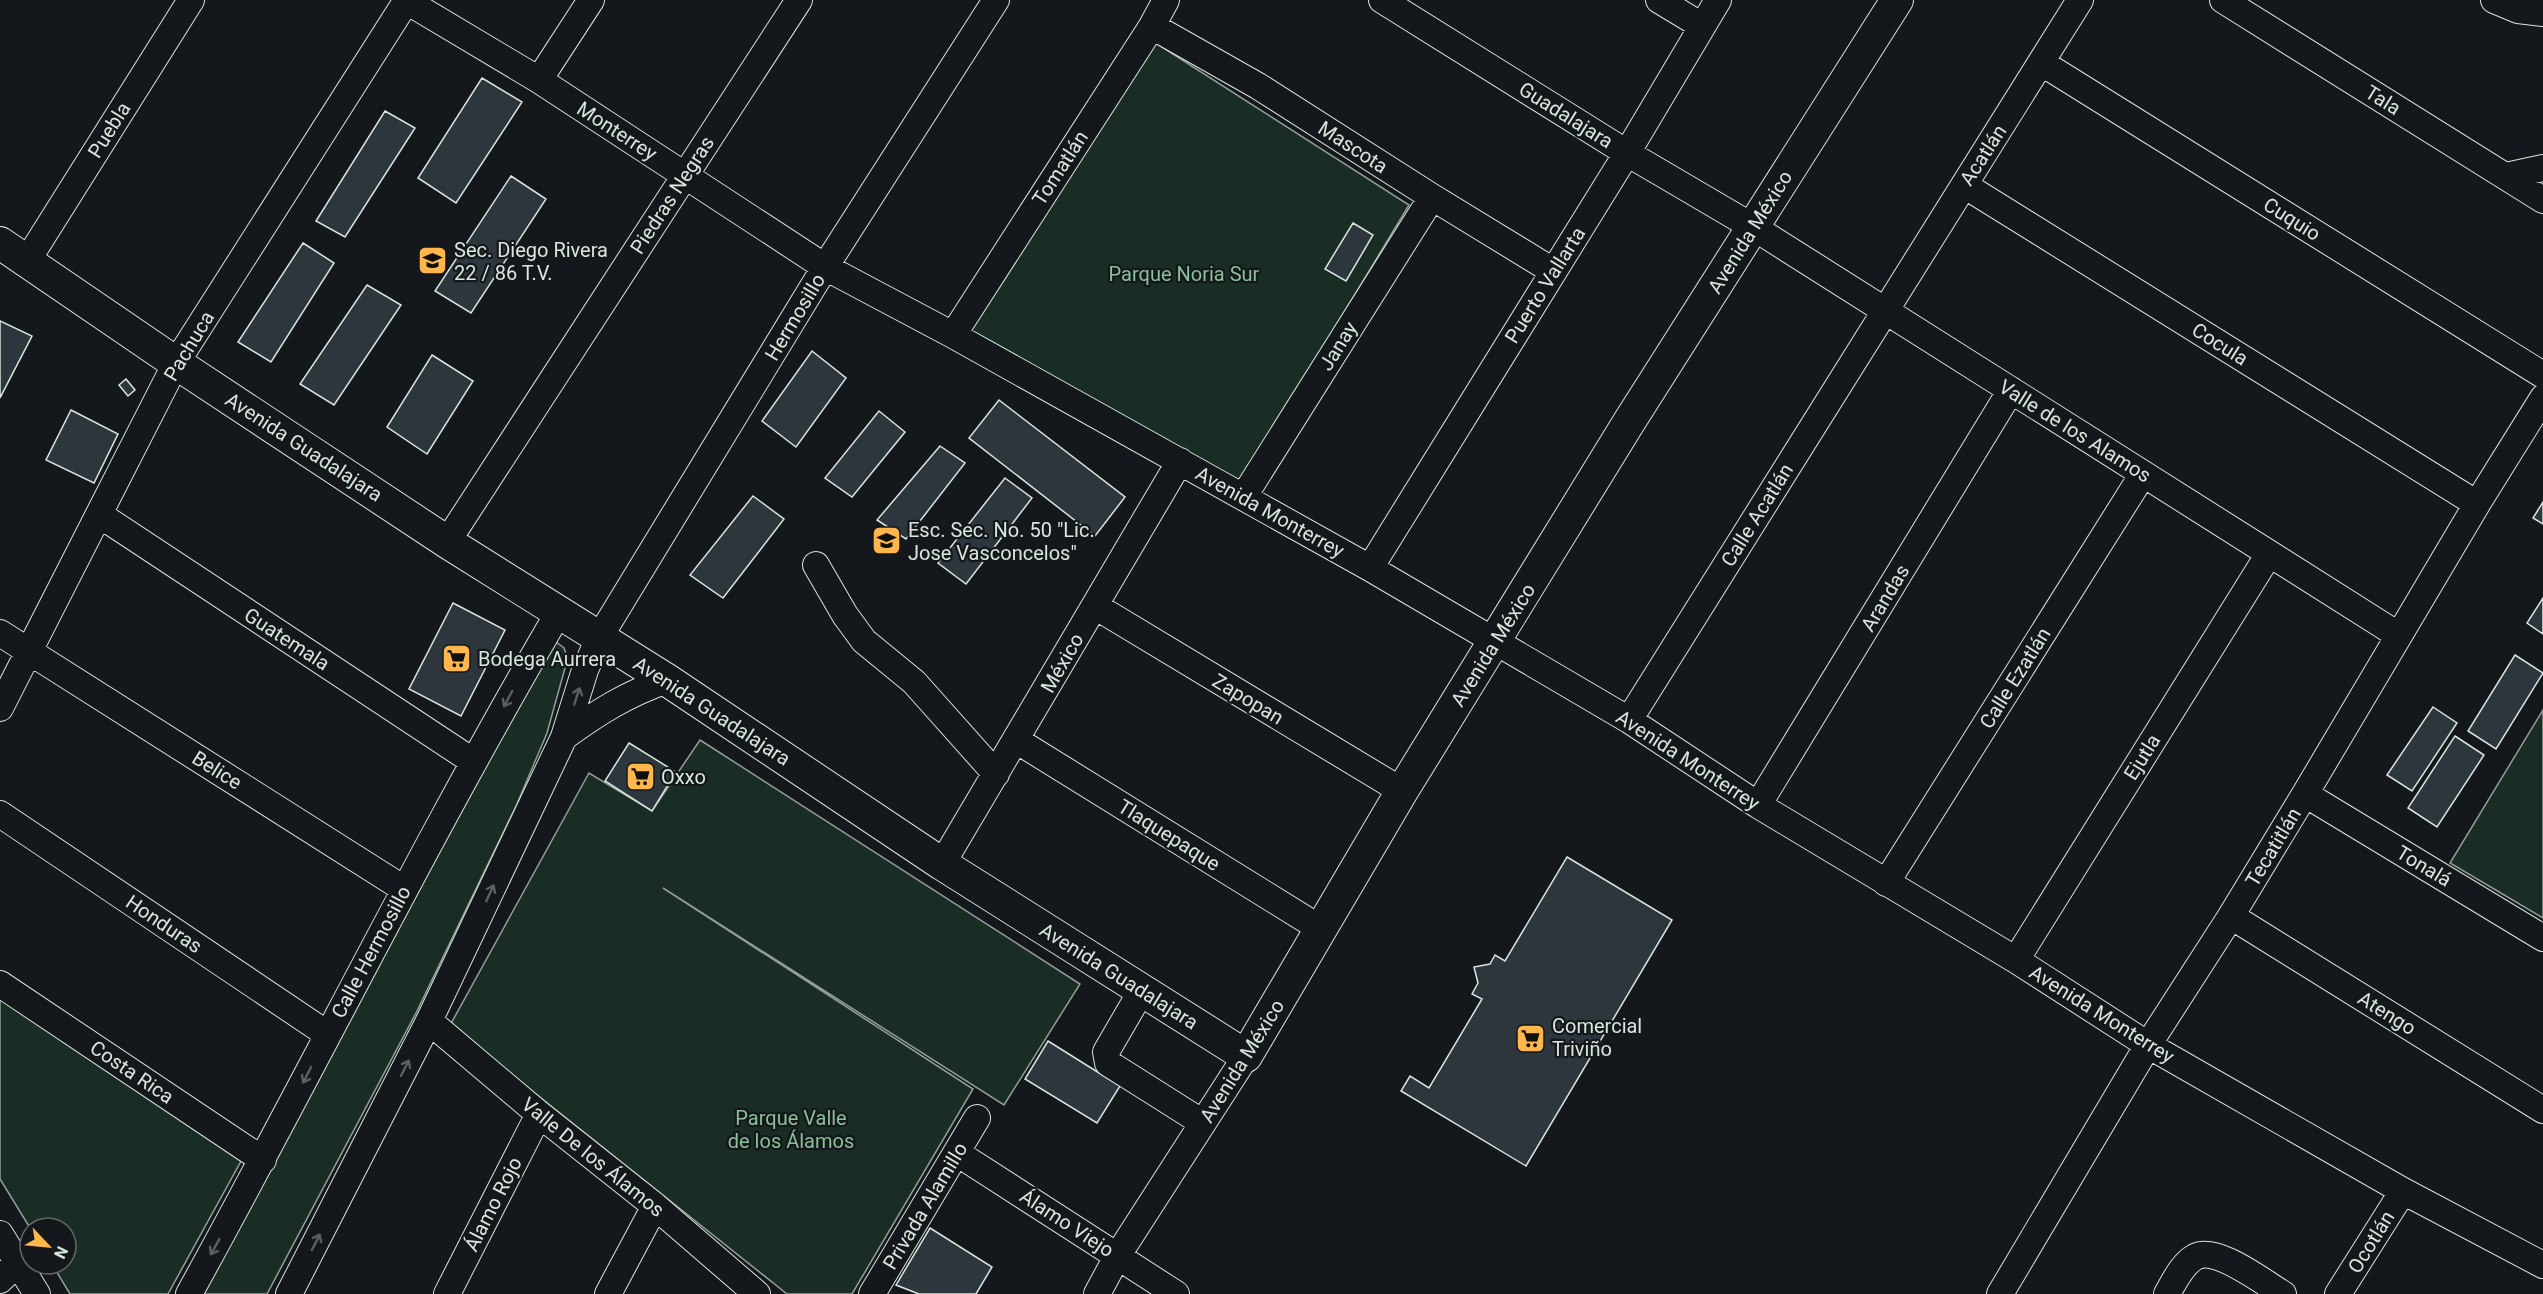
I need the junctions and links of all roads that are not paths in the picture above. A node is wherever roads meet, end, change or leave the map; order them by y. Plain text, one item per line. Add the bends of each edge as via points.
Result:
1 (191, 0) edge
2 (406, 0) edge
3 (591, 0) edge
4 (799, 0) edge
5 (996, 0) edge
6 (1166, 0) edge
7 (1382, 0) edge
8 (1659, 0) edge
9 (1718, 0) edge
10 (1897, 0) edge
11 (2080, 0) edge
12 (2223, 0) edge
13 (2494, 0) edge
14 (2543, 13) edge
15 (1152, 26) junction
16 (1702, 26) junction
17 (2042, 63) junction
18 (539, 80) junction
19 (1627, 153) junction
20 (2543, 168) edge
21 (685, 175) junction
22 (2506, 176) junction
23 (1964, 185) junction
24 (1432, 197) junction
25 (2543, 200) edge
26 (1753, 227) junction
27 (0, 243) edge
28 (27, 261) junction
29 (825, 267) junction
30 (1553, 271) junction
31 (1884, 310) junction
32 (953, 335) junction
33 (176, 363) junction
34 (2543, 375) edge
35 (2011, 390) junction
36 (2543, 398) edge
37 (1180, 462) junction
38 (2143, 474) junction
39 (1244, 496) junction
40 (2476, 504) junction
41 (100, 515) junction
42 (447, 542) junction
43 (2269, 554) junction
44 (816, 565) dead end
45 (1370, 568) junction
46 (1095, 606) junction
47 (558, 612) junction
48 (0, 633) edge
49 (2398, 635) junction
50 (599, 638) junction
51 (1495, 642) junction
52 (31, 652) junction
53 (667, 680) junction
54 (0, 708) edge
55 (1629, 720) junction
56 (564, 737) junction
57 (1017, 740) junction
58 (474, 762) junction
59 (996, 774) junction
60 (1402, 791) junction
61 (2305, 794) junction
62 (1758, 805) junction
63 (0, 814) edge
64 (942, 864) junction
65 (1886, 883) junction
66 (404, 889) junction
67 (2232, 916) junction
68 (1321, 929) junction
69 (2543, 938) edge
70 (2016, 960) junction
71 (0, 984) edge
72 (1142, 990) junction
73 (1279, 1000) junction
74 (1182, 1016) junction
75 (429, 1021) junction
76 (327, 1034) junction
77 (2148, 1045) junction
78 (1246, 1056) junction
79 (2543, 1110) edge
80 (538, 1114) junction
81 (978, 1118) dead end
82 (1203, 1123) junction
83 (957, 1153) junction
84 (263, 1160) junction
85 (2403, 1191) junction
86 (655, 1206) junction
87 (0, 1234) edge
88 (1118, 1256) junction
89 (18, 1262) joint
90 (2543, 1265) edge
91 (26, 1276) edge
92 (0, 1280) edge
93 (37, 1294) edge
94 (189, 1294) edge
95 (289, 1294) edge
96 (447, 1294) edge
97 (608, 1294) edge
98 (757, 1294) edge
99 (872, 1294) edge
100 (1097, 1294) edge
101 (1176, 1294) edge
102 (2000, 1294) edge
103 (2167, 1294) edge
104 (2283, 1294) edge
105 (2338, 1294) edge

1 - 28 street, Puebla
2 - 18 street, Monterrey
2 - 33 street, Pachuca
3 - 18 street
4 - 21 street, Piedras Negras
5 - 29 street, Hermosillo
6 - 15 street, Tomatlán
7 - 19 street, Guadalajara
8 - 16 street
9 - 16 street, Puerto Vallarta
10 - 26 main road, Avenida México
11 - 17 street, Acatlán
12 - 22 street, Tala
13 - 14 street via 2518,10
15 - 24 street, Mascota via 1258,86
15 - 32 street, Tomatlán
16 - 19 street, Puerto Vallarta
17 - 23 street, Acatlán
17 - 34 street, Cuquio
18 - 21 street, Monterrey
19 - 26 street, Guadalajara
19 - 30 street, Puerto Vallarta
20 - 22 street
21 - 29 street, Monterrey
21 - 42 street, Piedras Negras
22 - 25 street, Tala
23 - 31 street, Acatlán
23 - 40 street, Cocula
24 - 30 street, Mascota
24 - 39 street, Janay
26 - 31 street, Valle de los Alamos
26 - 51 main road, Avenida México
27 - 28 main road, Avenida Guadalajara
28 - 33 main road, Avenida Guadalajara
29 - 32 street, Avenida Monterrey
29 - 50 street, Hermosillo
30 - 45 street, Puerto Vallarta
31 - 35 street, Valle de los Alamos
31 - 55 street, Calle Acatlán
32 - 37 street, Avenida Monterrey
33 - 41 street, Pachuca
33 - 42 main road, Avenida Guadalajara
35 - 38 street, Valle de los Alamos
35 - 62 street, Arandas
36 - 40 street, Tecatitlán
37 - 39 street, Avenida Monterrey
37 - 46 street, México
38 - 43 street, Valle de los Alamos
38 - 65 street, Calle Ezatlán
39 - 45 street, Avenida Monterrey
40 - 49 street, Tecatitlán
41 - 52 street, Pachuca
41 - 58 street, Guatemala
42 - 47 main road, Avenida Guadalajara
43 - 49 street, Valle de los Alamos
43 - 70 street, Ejutla
44 - 59 street via 864,641 914,682
45 - 51 street, Avenida Monterrey
46 - 57 street, México
46 - 60 street, Zapopan
47 - 50 main road, Avenida Guadalajara
47 -> 58 street, Calle Hermosillo
48 - 52 street, Belice
49 - 61 street, Tecatitlán
50 - 53 main road, Avenida Guadalajara
56 -> 50 street
51 - 55 street, Avenida Monterrey
51 - 60 main road, Avenida México
52 - 54 street, Pachuca
52 - 66 street, Belice
53 - 56 street via 607,706
53 - 64 main road, Avenida Guadalajara
55 - 62 street, Avenida Monterrey
75 -> 56 street
57 - 59 street, México
57 - 68 street, Tlaquepaque
58 - 66 street, Calle Hermosillo
59 - 64 street, México
60 - 68 main road, Avenida México
61 - 67 street, Tecatitlán
61 - 69 street, Tonalá
62 - 65 street, Avenida Monterrey
63 - 76 street, Honduras
64 - 72 main road, Avenida Guadalajara
65 - 70 street, Avenida Monterrey
66 - 76 street, Calle Hermosillo
67 - 77 street, Tecatitlán
67 - 79 street, Atengo
68 - 73 main road, Avenida México
70 - 77 street, Avenida Monterrey
71 - 84 street, Costa Rica
72 - 74 main road, Avenida Guadalajara
72 - 82 street via 1106,1052 1108,1062
73 - 74 main road via 1249,1024 1237,1026
73 - 78 main road, Avenida México
74 - 78 main road, Avenida Guadalajara
75 - 80 street, Valle De los Álamos
95 -> 75 street
76 -> 84 street, Calle Hermosillo
77 - 85 street, Avenida Monterrey
77 - 102 street, Tecatitlán
78 - 82 street, Avenida México
80 - 86 street, Valle De los Álamos
80 - 96 street, Álamo Rojo
81 - 83 street, Privada Alamillo
82 - 88 street, Avenida México
83 - 88 street, Álamo Viejo
83 - 99 street, Privada Alamillo
84 -> 94 street, Calle Hermosillo
85 - 90 street, Avenida Monterrey
85 - 105 street, Ocotlán
86 - 97 street
86 - 98 street, Valle De los Álamos
87 - 89 street
88 - 100 street, Avenida México
88 - 101 street, Álamo Viejo
89 - 92 street
91 - 93 street
103 - 104 street via 2184,1266 2204,1254 2217,1255

